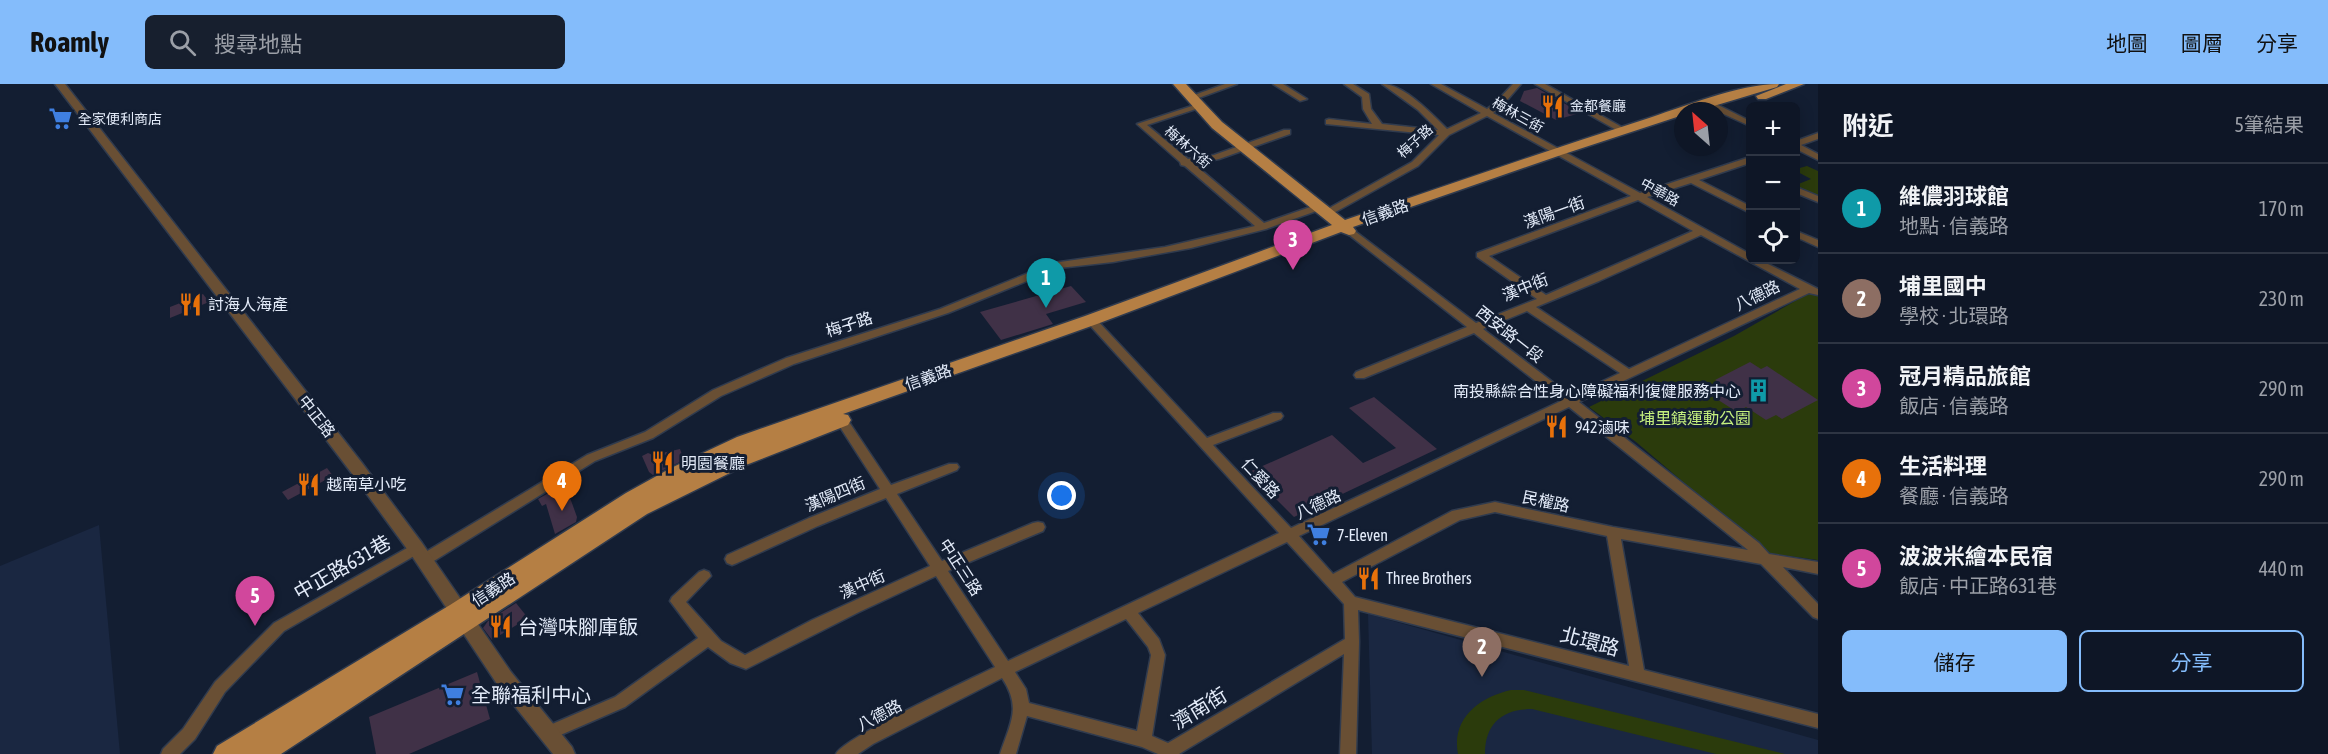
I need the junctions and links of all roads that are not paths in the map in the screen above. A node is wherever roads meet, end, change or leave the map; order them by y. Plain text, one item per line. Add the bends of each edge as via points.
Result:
1 (60, 84) edge
2 (1179, 84) edge
3 (1233, 84) edge
4 (1277, 84) edge
5 (1348, 84) edge
6 (1386, 84) edge
7 (1435, 84) edge
8 (1517, 84) edge
9 (1539, 84) edge
10 (1773, 84) edge
11 (1798, 84) edge
12 (1303, 99) dead end
13 (1728, 102) edge
14 (1194, 103) junction
15 (1728, 104) edge
16 (1488, 113) junction
17 (1674, 114) edge
18 (1728, 114) edge
19 (1329, 122) dead end
20 (1746, 122) edge
21 (1674, 123) edge
22 (1379, 128) junction
23 (1623, 130) junction
24 (1287, 132) dead end
25 (1446, 133) junction
26 (1818, 136) edge
27 (1800, 143) edge
28 (1800, 147) edge
29 (1244, 148) junction
30 (1562, 155) junction
31 (1818, 157) edge
32 (1746, 162) edge
33 (1184, 163) junction
34 (1740, 164) junction
35 (1746, 166) edge
36 (1693, 180) junction
37 (1800, 192) edge
38 (1638, 197) junction
39 (1818, 199) edge
40 (1746, 208) edge
41 (1323, 210) junction
42 (1263, 227) junction
43 (1348, 230) junction
44 (1701, 231) junction
45 (1800, 236) edge
46 (1818, 244) edge
47 (1746, 256) edge
48 (1762, 264) edge
49 (1813, 290) edge
50 (1544, 299) junction
51 (1527, 306) junction
52 (1095, 324) junction
53 (1474, 328) junction
54 (1629, 374) junction
55 (1360, 375) dead end
56 (1569, 402) junction
57 (838, 415) junction
58 (1277, 416) dead end
59 (1205, 443) junction
60 (953, 467) dead end
61 (889, 490) junction
62 (1038, 527) dead end
63 (1613, 532) junction
64 (1290, 536) junction
65 (420, 554) junction
66 (732, 559) dead end
67 (1767, 560) junction
68 (939, 568) junction
69 (1818, 568) edge
70 (704, 576) dead end
71 (1332, 581) junction
72 (1351, 602) junction
73 (1129, 612) junction
74 (1818, 613) edge
75 (462, 617) junction
76 (708, 639) junction
77 (1352, 642) junction
78 (1006, 669) junction
79 (1638, 676) junction
80 (1022, 708) junction
81 (1818, 722) edge
82 (549, 733) junction
83 (1143, 740) junction
84 (169, 754) edge
85 (225, 754) edge
86 (260, 754) edge
87 (565, 754) edge
88 (844, 754) edge
89 (1008, 754) edge
90 (1348, 754) edge

1 - 65 street, 中正路
2 - 14 main road, 西安路一段
3 - 14 street
4 - 12 street
5 - 22 street via 1366,96 1367,110
6 - 25 street via 1421,108
7 - 16 street, 梅林三街
8 - 16 street, 梅子路
9 - 23 street
10 - 13 main road, 信義路
11 - 15 main road, 信義路
14 - 29 main road, 西安路一段
14 - 33 street, 梅林六街 via 1141,124
16 - 25 street, 梅子路
16 - 30 street, 梅林三街
17 - 23 main road, 信義路
18 - 20 street
19 - 22 street
21 - 30 main road, 信義路
22 - 25 street
23 - 30 main road, 信義路
24 - 29 street
25 - 41 street, 梅子路 via 1415,164
26 - 27 street
28 - 31 street
29 - 33 street
29 - 41 main road, 西安路一段
30 - 38 street, 中華路
30 - 43 main road, 信義路
32 - 34 street, 漢陽一街
33 - 42 street, 梅林六街
34 - 35 street
34 - 36 street, 漢陽一街
36 - 38 street, 漢陽一街
36 - 40 street
37 - 39 street
38 - 44 street, 中華路
38 - 50 street, 漢陽一街 via 1481,255
41 - 42 street, 梅子路
41 - 43 main road, 西安路一段
42 - 65 street, 梅子路 via 1144,254 1057,265 944,311 790,361 717,393 650,435 591,458
43 - 52 main road, 信義路
43 - 53 street, 西安路一段
44 - 47 street, 中華路
44 - 50 street, 漢中街
45 - 46 street
48 - 49 street, 中華路
49 - 54 street, 八德路
50 - 51 street, 漢中街
51 - 53 street, 漢中街
51 - 54 street
52 - 57 main road, 信義路
52 - 59 street, 仁愛路
53 - 55 street, 漢中街
53 - 56 street, 西安路一段
54 - 56 street, 八德路
56 - 64 street, 八德路
56 - 67 street, 西安路一段
57 - 61 street, 中正三路
57 - 75 main road, 信義路 via 744,442 678,473 633,498
58 - 59 street
59 - 64 street, 仁愛路
60 - 61 street, 漢陽四街
61 - 66 street, 漢陽四街
61 - 68 street, 中正三路
62 - 68 street, 漢中街
63 - 67 street, 民權路
63 - 71 street, 民權路 via 1495,507 1457,515
63 - 79 street
64 - 71 street, 仁愛路
64 - 73 street, 八德路
65 - 75 street, 中正路
65 - 84 street, 中正路631巷 via 279,627 220,687 189,734
67 - 69 street, 民權路
67 - 74 street, 西安路一段
68 - 76 street, 漢中街 via 746,662 732,658
68 - 78 street, 中正三路
70 - 76 street via 677,601
71 - 72 street, 仁愛路
72 - 77 street
72 - 79 street, 北環路
73 - 78 street, 八德路
73 - 83 street via 1158,655
75 - 82 street, 中正路
75 - 85 main road, 信義路
75 - 86 main road, 信義路
76 - 82 street via 620,702
77 - 83 street, 濟南街 via 1169,751
77 - 90 street
78 - 80 street, 中正三路 via 1018,689
78 - 88 street, 八德路
79 - 81 street, 北環路
80 - 83 street, 濟南街
80 - 89 street
82 - 87 street, 中正路

